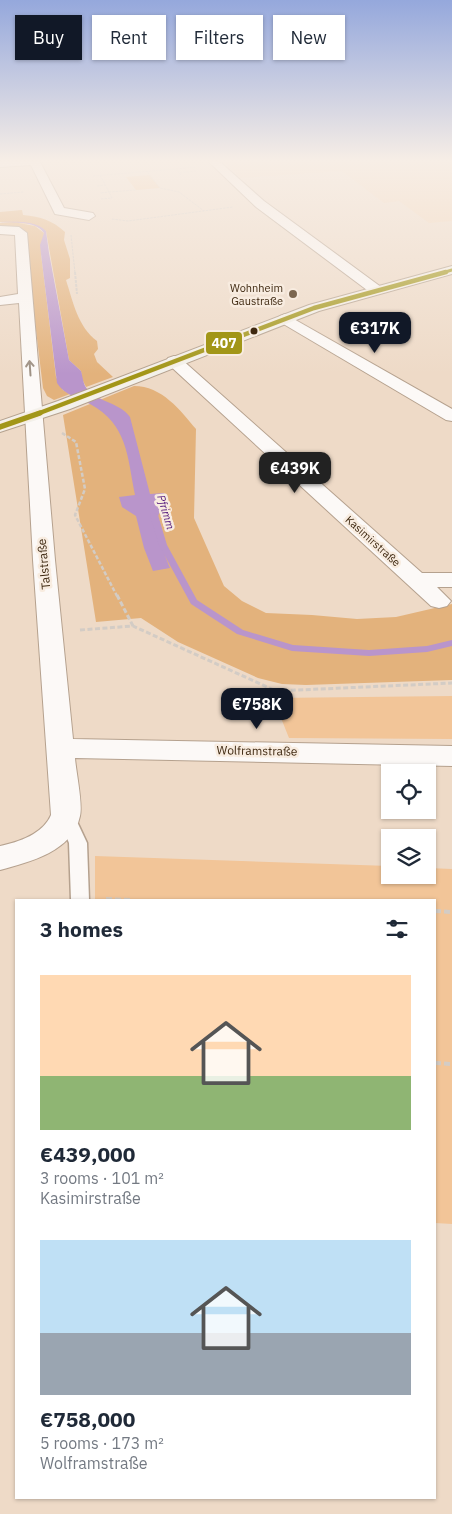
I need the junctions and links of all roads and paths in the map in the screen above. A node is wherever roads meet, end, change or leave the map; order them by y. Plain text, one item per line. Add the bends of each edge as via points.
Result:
1 (19, 233) edge
2 (71, 233) edge
3 (299, 233) edge
4 (452, 270) edge
5 (376, 290) junction
6 (77, 294) dead end
7 (25, 298) junction
8 (0, 301) edge
9 (284, 319) junction
10 (174, 362) junction
11 (452, 416) edge
12 (33, 421) junction
13 (0, 426) edge
14 (416, 580) junction
15 (452, 580) edge
16 (439, 601) dead end
17 (133, 626) junction
18 (51, 632) junction
19 (452, 683) edge
20 (61, 748) junction
21 (452, 756) edge
22 (66, 814) junction
23 (0, 858) edge
24 (80, 899) edge
25 (436, 911) edge
26 (452, 912) edge
27 (436, 1063) edge
28 (452, 1064) edge

1 - 7 street, Talstraße
2 - 6 path
3 - 5 street
4 - 5 main road
5 - 9 main road
7 - 8 street
12 -> 7 street, Talstraße
9 - 10 main road
9 - 11 street
10 - 12 main road via 64,405
10 - 14 street, Kasimirstraße
12 - 13 main road
12 - 17 path via 76,442 85,489 75,515
12 - 18 street, Talstraße
14 - 15 street
14 - 16 street, Kasimirstraße
17 - 18 path
17 - 19 path via 276,691
18 - 20 street, Talstraße
20 - 21 street, Wolframstraße
20 - 22 street, Talstraße
22 - 23 street via 58,830 44,841
22 - 24 lane, Talstraße via 78,843
25 - 26 path
27 - 28 path

